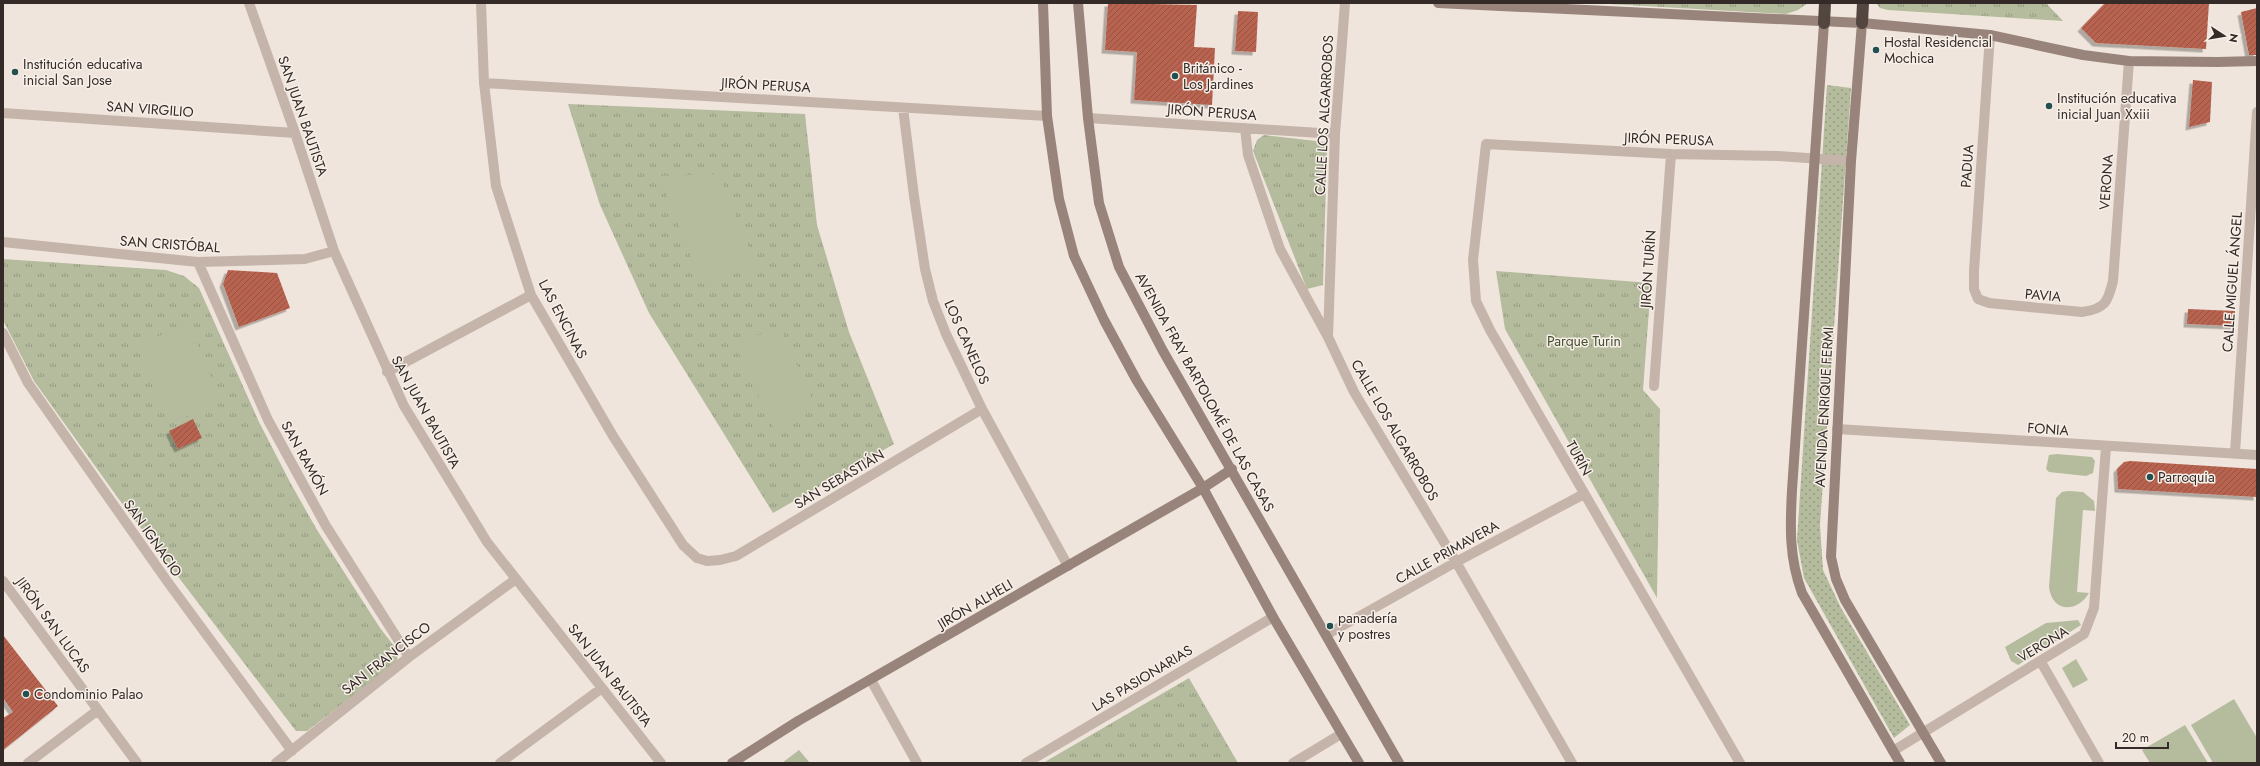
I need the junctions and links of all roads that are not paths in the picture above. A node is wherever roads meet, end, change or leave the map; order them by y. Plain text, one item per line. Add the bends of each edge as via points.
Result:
1 (249, 3) edge
2 (481, 3) edge
3 (1043, 3) edge
4 (1078, 3) edge
5 (1345, 3) edge
6 (1438, 3) edge
7 (1825, 3) edge
8 (1863, 3) edge
9 (1824, 23) junction
10 (1862, 23) junction
11 (1990, 35) junction
12 (2129, 61) junction
13 (2257, 61) edge
14 (484, 83) junction
15 (903, 108) junction
16 (2257, 112) edge
17 (3, 113) edge
18 (1047, 116) junction
19 (1088, 118) junction
20 (1245, 128) junction
21 (295, 133) junction
22 (1335, 134) junction
23 (1486, 144) joint
24 (1671, 154) junction
25 (1815, 159) junction
26 (1851, 161) junction
27 (3, 242) edge
28 (334, 251) junction
29 (198, 262) junction
30 (531, 295) junction
31 (1978, 299) joint
32 (2105, 304) joint
33 (3, 333) edge
34 (1328, 337) junction
35 (387, 372) junction
36 (1654, 386) dead end
37 (982, 409) junction
38 (1837, 429) junction
39 (2106, 446) junction
40 (2235, 453) junction
41 (2257, 454) edge
42 (1232, 469) junction
43 (1203, 488) junction
44 (1584, 494) junction
45 (707, 561) joint
46 (1456, 562) junction
47 (1068, 566) junction
48 (516, 579) junction
49 (3, 581) edge
50 (1272, 617) junction
51 (1326, 635) junction
52 (409, 657) junction
53 (2041, 662) junction
54 (871, 680) junction
55 (602, 688) junction
56 (98, 710) junction
57 (1923, 733) junction
58 (1341, 734) junction
59 (292, 751) junction
60 (1893, 751) junction
61 (28, 763) edge
62 (137, 763) edge
63 (276, 763) edge
64 (500, 763) edge
65 (661, 763) edge
66 (732, 763) edge
67 (917, 763) edge
68 (1026, 763) edge
69 (1293, 763) edge
70 (1359, 763) edge
71 (1399, 763) edge
72 (1572, 763) edge
73 (1740, 763) edge
74 (1900, 763) edge
75 (1941, 763) edge
76 (2099, 763) edge

1 - 21 street, SAN JUAN BAUTISTA
2 - 14 street, LAS ENCINAS
3 - 18 street
4 - 19 street, AVENIDA FRAY BARTOLOMÉ DE LAS CASAS
5 - 22 street, CALLE LOS ALGARROBOS
6 - 9 street
7 - 9 highway
8 - 10 highway
9 - 10 street
9 - 25 street, AVENIDA ENRIQUE FERMI
10 - 11 street
10 - 26 street, AVENIDA ENRIQUE FERMI
11 - 12 street via 2083,55
11 - 31 street, PADUA via 1974,271 1974,289
12 - 13 street
12 - 32 street, VERONA via 2113,281
14 - 15 street, JIRÓN PERUSA
14 - 30 street, LAS ENCINAS via 496,186
15 - 18 street, JIRÓN PERUSA
15 - 37 street, LOS CANELOS via 915,203 933,301
16 - 40 street, CALLE MIGUEL ÁNGEL
17 - 21 street, SAN VIRGILIO
18 - 43 street via 1059,199 1074,256 1136,381
19 - 20 street, JIRÓN PERUSA
19 - 42 street, AVENIDA FRAY BARTOLOMÉ DE LAS CASAS via 1099,203 1119,267 1163,351
20 - 22 street, JIRÓN PERUSA
20 - 34 street via 1248,155 1280,249
21 - 28 street, SAN JUAN BAUTISTA
22 - 34 street, CALLE LOS ALGARROBOS
23 - 24 street, JIRÓN PERUSA
23 - 44 street, TURÍN via 1473,260 1476,301
24 - 25 street, JIRÓN PERUSA
24 - 36 street, JIRÓN TURÍN
25 - 26 street, JIRÓN PERUSA
25 - 60 street, AVENIDA ENRIQUE FERMI via 1792,490 1790,531 1794,571 1802,592
26 - 38 street, AVENIDA ENRIQUE FERMI
27 - 29 street, SAN CRISTÓBAL
28 - 29 street, SAN CRISTÓBAL via 305,259
28 - 35 street, SAN JUAN BAUTISTA
29 - 52 street, SAN RAMÓN via 268,420 326,526
30 - 35 street
30 - 45 street, LAS ENCINAS via 613,436 669,525 683,545 697,558
31 - 32 street, PAVIA via 1989,304 2082,312 2095,310
33 - 59 street, SAN IGNACIO via 28,383 167,581
34 - 46 street, CALLE LOS ALGARROBOS via 1354,392
35 - 48 street, SAN JUAN BAUTISTA via 460,501
37 - 45 street, SAN SEBASTIÁN via 736,556
37 - 47 street, LOS CANELOS
38 - 39 street, FONIA
38 - 57 street, AVENIDA ENRIQUE FERMI via 1831,535 1831,557 1836,579 1845,600
39 - 40 street, FONIA
39 - 53 street, VERONA via 2094,608 2090,623 2080,638
40 - 41 street, FONIA
42 - 43 street, JIRÓN ALHELI
42 - 51 street, AVENIDA FRAY BARTOLOMÉ DE LAS CASAS
43 - 47 street, JIRÓN ALHELI
43 - 50 street
44 - 46 street, CALLE PRIMAVERA
44 - 73 street, TURÍN
46 - 51 street, CALLE PRIMAVERA
46 - 72 street, CALLE LOS ALGARROBOS
47 - 54 street, JIRÓN ALHELI
48 - 52 street, SAN FRANCISCO
48 - 55 street, SAN JUAN BAUTISTA
49 - 56 street, JIRÓN SAN LUCAS
50 - 58 street
50 - 68 street, LAS PASIONARIAS
51 - 71 street, AVENIDA FRAY BARTOLOMÉ DE LAS CASAS
52 - 59 street, SAN FRANCISCO
53 - 57 street, VERONA
53 - 76 street
54 - 66 street, JIRÓN ALHELI via 798,721
54 - 67 street
55 - 64 street
55 - 65 street, SAN JUAN BAUTISTA
56 - 61 street
56 - 62 street, JIRÓN SAN LUCAS
57 - 60 street, VERONA
57 - 75 street, AVENIDA ENRIQUE FERMI
58 - 69 street
58 - 70 street
59 - 63 street, SAN FRANCISCO
60 - 74 street, AVENIDA ENRIQUE FERMI

